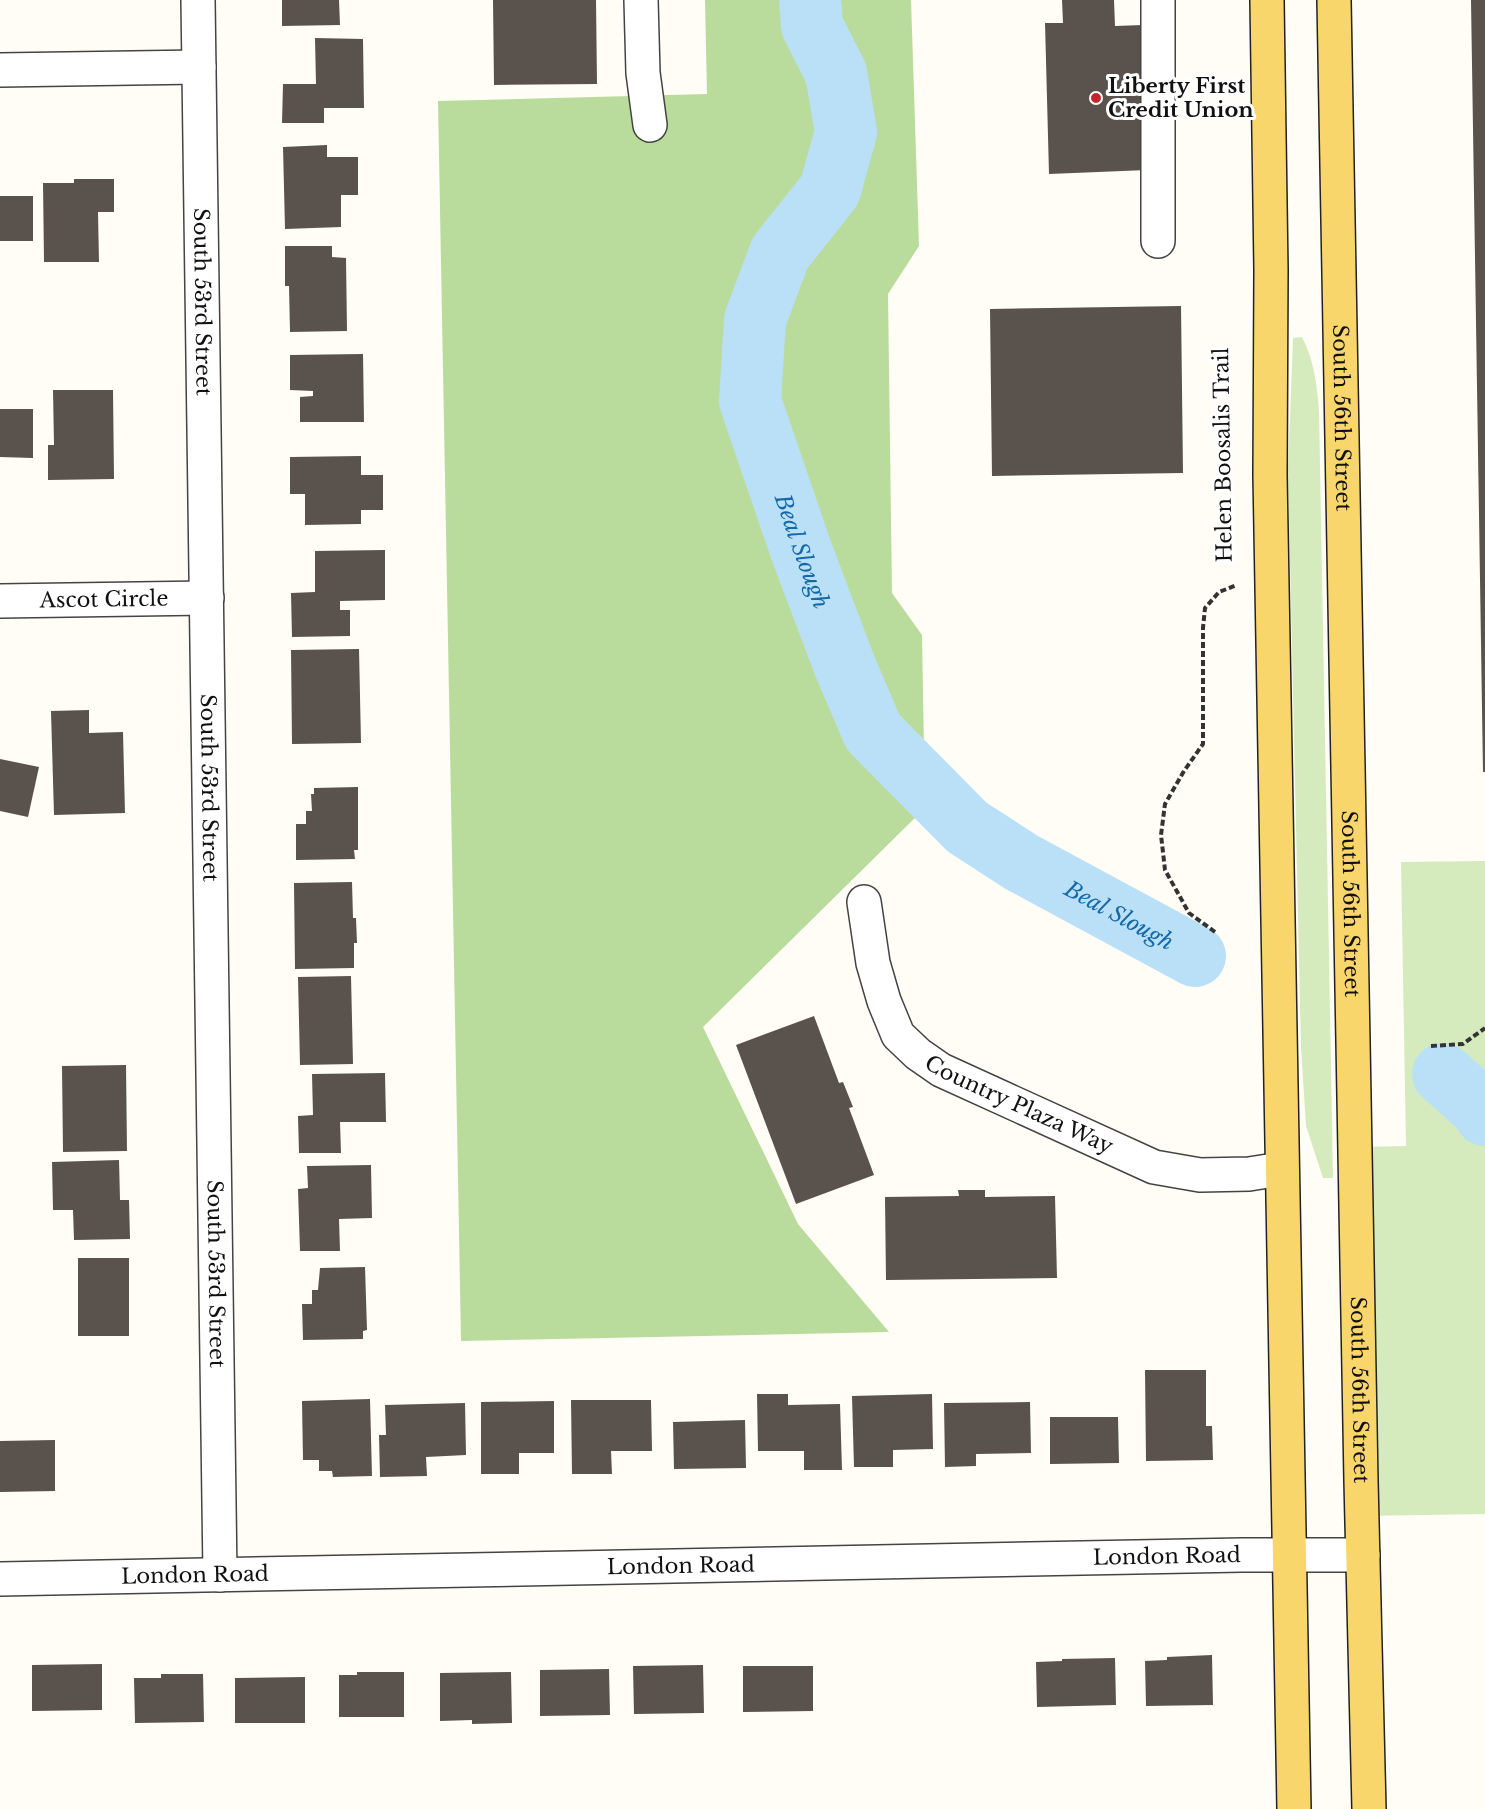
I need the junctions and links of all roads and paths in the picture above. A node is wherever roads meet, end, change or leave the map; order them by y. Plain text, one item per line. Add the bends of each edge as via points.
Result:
1 (198, 0) edge
2 (641, 0) edge
3 (1158, 0) edge
4 (1267, 0) edge
5 (1334, 0) edge
6 (199, 67) junction
7 (0, 70) edge
8 (650, 125) dead end
9 (1158, 241) dead end
10 (1240, 574) dead end
11 (207, 598) junction
12 (0, 601) edge
13 (864, 902) dead end
14 (1215, 932) dead end
15 (1485, 1028) edge
16 (1431, 1046) dead end
17 (1281, 1169) junction
18 (1363, 1555) junction
19 (1289, 1556) junction
20 (220, 1575) junction
21 (0, 1579) edge
22 (1294, 1809) edge
23 (1369, 1809) edge

1 - 6 street, South 53rd Street
2 - 8 street via 643,73
3 - 9 street
4 - 17 main road
5 - 18 main road, South 56th Street
6 - 7 street
6 - 11 street, South 53rd Street
10 - 14 path, Helen Boosalis Trail via 1239,585 1219,592 1205,608 1203,744 1165,804 1161,835 1165,870 1189,913
11 - 12 street, Ascot Circle
11 - 20 street, South 53rd Street
13 - 17 street, Country Plaza Way via 873,963 898,1035 941,1070 1154,1167 1200,1175
15 - 16 path via 1462,1044
17 - 19 main road
18 - 19 street, London Road
18 - 23 main road, South 56th Street
19 - 20 street, London Road
19 - 22 main road
20 - 21 street, London Road

